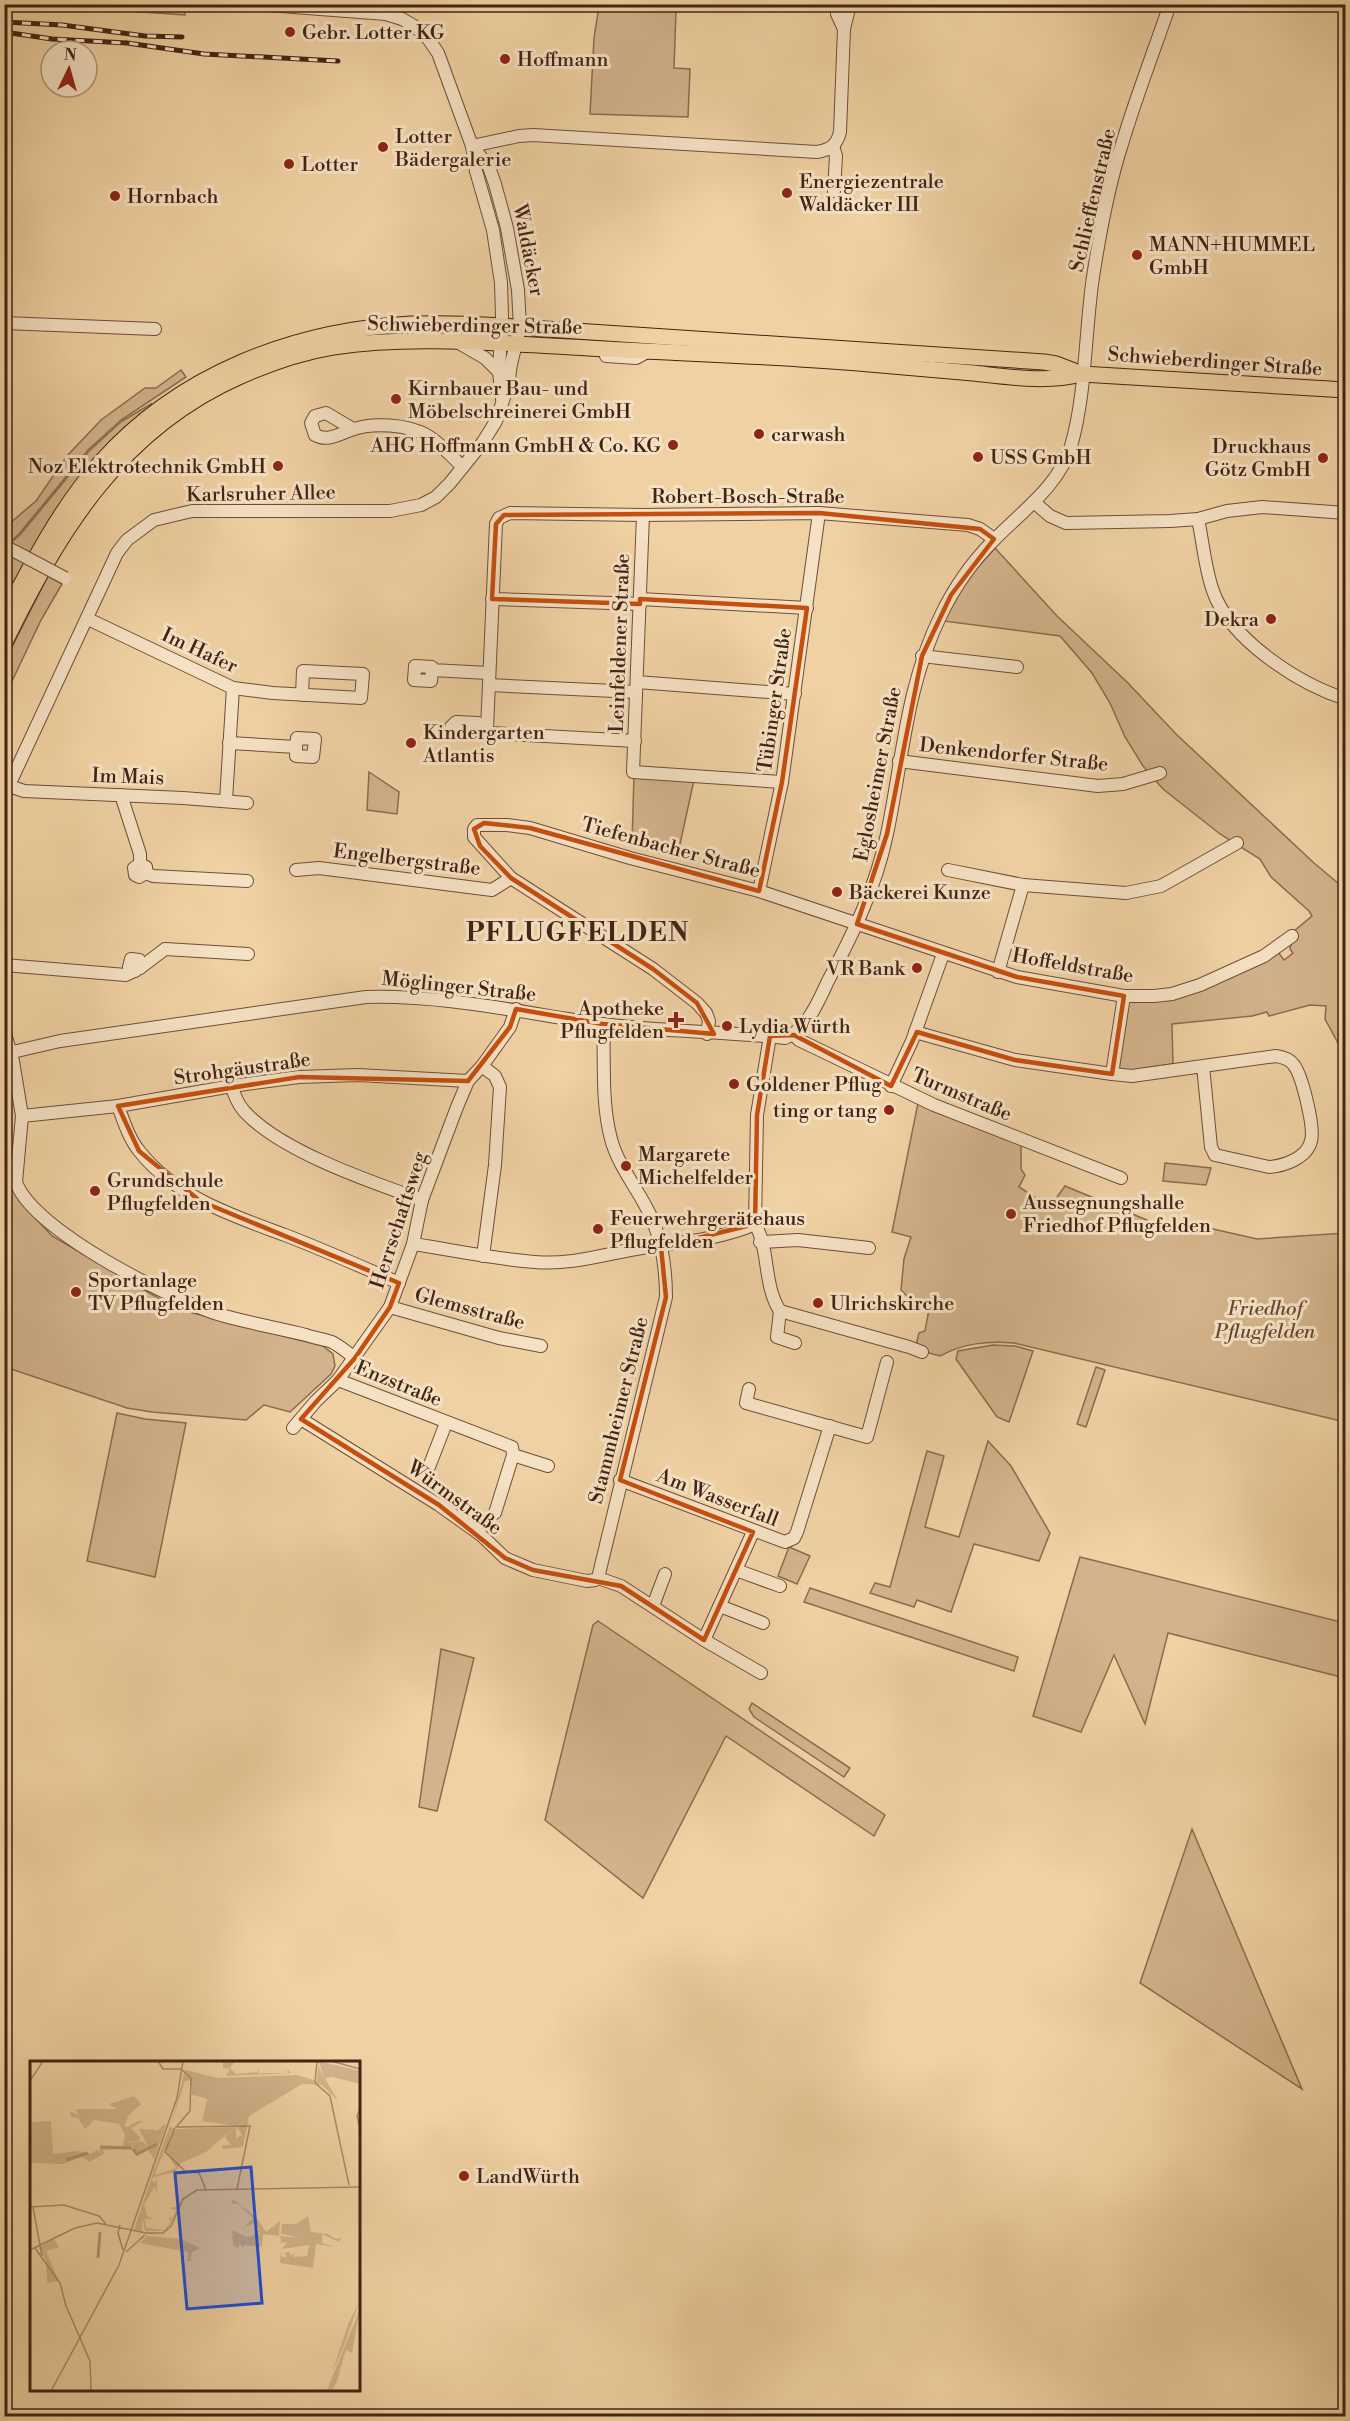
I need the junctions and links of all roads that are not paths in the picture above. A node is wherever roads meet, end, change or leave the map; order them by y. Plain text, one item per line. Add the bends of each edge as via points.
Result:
1 (253, 4) edge
2 (837, 4) edge
3 (850, 4) edge
4 (1170, 4) edge
5 (844, 29) junction
6 (472, 146) junction
7 (833, 146) junction
8 (834, 191) dead end
9 (4, 323) edge
10 (502, 326) junction
11 (520, 327) junction
12 (155, 329) dead end
13 (612, 333) junction
14 (458, 342) junction
15 (508, 344) junction
16 (578, 348) junction
17 (611, 350) junction
18 (647, 352) junction
19 (959, 364) junction
20 (499, 372) junction
21 (1082, 374) junction
22 (1346, 390) edge
23 (503, 404) junction
24 (353, 429) dead end
25 (463, 467) junction
26 (1034, 502) junction
27 (819, 513) junction
28 (1346, 513) edge
29 (643, 515) junction
30 (1198, 519) junction
31 (994, 539) junction
32 (4, 546) edge
33 (65, 581) dead end
34 (492, 599) junction
35 (640, 601) junction
36 (807, 608) junction
37 (4, 617) edge
38 (88, 619) junction
39 (4, 644) edge
40 (922, 656) junction
41 (1017, 667) dead end
42 (432, 670) dead end
43 (489, 680) junction
44 (637, 687) junction
45 (233, 688) junction
46 (795, 694) junction
47 (302, 695) junction
48 (1346, 699) edge
49 (635, 741) junction
50 (229, 743) junction
51 (296, 747) dead end
52 (899, 760) junction
53 (1160, 773) dead end
54 (782, 782) junction
55 (7, 791) edge
56 (121, 795) junction
57 (226, 800) junction
58 (247, 803) dead end
59 (1237, 843) dead end
60 (296, 870) dead end
61 (948, 870) dead end
62 (511, 878) junction
63 (247, 881) dead end
64 (1023, 885) junction
65 (759, 891) junction
66 (858, 924) junction
67 (1292, 936) dead end
68 (248, 954) dead end
69 (943, 954) junction
70 (4, 965) edge
71 (999, 972) junction
72 (1124, 996) junction
73 (516, 1009) junction
74 (603, 1024) junction
75 (4, 1030) edge
76 (915, 1032) junction
77 (708, 1034) junction
78 (794, 1035) junction
79 (770, 1036) junction
80 (8, 1053) edge
81 (483, 1066) junction
82 (1203, 1066) junction
83 (1112, 1074) junction
84 (468, 1081) junction
85 (232, 1086) junction
86 (891, 1086) junction
87 (118, 1107) junction
88 (22, 1116) junction
89 (1120, 1178) dead end
90 (422, 1200) junction
91 (755, 1224) junction
92 (760, 1242) junction
93 (412, 1244) junction
94 (661, 1246) junction
95 (869, 1248) dead end
96 (483, 1256) junction
97 (399, 1283) junction
98 (390, 1307) junction
99 (780, 1311) junction
100 (795, 1343) dead end
101 (540, 1346) dead end
102 (922, 1352) dead end
103 (355, 1358) junction
104 (887, 1362) dead end
105 (339, 1380) junction
106 (749, 1389) dead end
107 (446, 1423) junction
108 (297, 1424) joint
109 (830, 1426) junction
110 (513, 1455) junction
111 (548, 1466) dead end
112 (429, 1467) dead end
113 (620, 1480) junction
114 (495, 1513) dead end
115 (753, 1532) junction
116 (736, 1570) junction
117 (665, 1574) dead end
118 (597, 1579) junction
119 (780, 1586) dead end
120 (653, 1606) junction
121 (720, 1606) junction
122 (763, 1623) dead end
123 (704, 1640) junction
124 (761, 1673) dead end

1 - 6 street, Waldäcker via 386,14 414,26 438,53
2 - 5 street
3 - 5 street
4 - 21 street, Schlieffenstraße via 1121,145 1110,189 1093,277
5 - 7 street via 840,132
6 - 7 street via 533,135 818,152
6 - 10 street, Waldäcker via 499,263
6 - 11 street, Waldäcker via 489,168 501,205 514,266
7 - 8 street
9 - 12 street
10 - 11 main road, Schwieberdinger Straße
10 - 15 street, Waldäcker
10 - 37 main road, Schwieberdinger Straße via 411,324 341,332 253,357 204,380 148,417 99,464 48,536
11 - 13 main road, Schwieberdinger Straße
11 - 15 street, Waldäcker
13 - 17 main road
13 - 19 main road, Schwieberdinger Straße
14 - 15 main road, Schwieberdinger Straße
14 - 20 street via 485,358
14 - 39 main road, Schwieberdinger Straße via 365,343 308,352 258,368 187,405 128,452 93,492 50,556
15 - 16 main road, Schwieberdinger Straße
15 - 20 street
15 - 23 street, Waldäcker
16 - 17 main road, Schwieberdinger Straße
16 - 18 street via 587,355 627,358
17 - 18 main road, Schwieberdinger Straße
18 - 19 main road, Schwieberdinger Straße
19 - 21 main road, Schwieberdinger Straße via 1044,362
20 - 23 street
21 - 22 main road, Schwieberdinger Straße
21 - 26 street, Eglosheimer Straße via 1071,448 1056,477
23 - 25 street, Karlsruher Allee via 483,442
24 - 25 street via 408,428 429,436
25 - 38 street, Karlsruher Allee via 436,497 390,512 192,511 154,520 127,540 117,554
26 - 30 street via 1066,523
26 - 31 street, Eglosheimer Straße
27 - 29 street, Robert-Bosch-Straße
27 - 31 street, Robert-Bosch-Straße via 968,525
27 - 36 street, Tübinger Straße
28 - 30 street via 1262,507
29 - 34 street, Robert-Bosch-Straße via 510,513 499,518
29 - 35 street, Leinfeldener Straße
30 - 48 street via 1213,592 1247,640 1315,687
31 - 40 street, Eglosheimer Straße via 951,595
32 - 33 street, bridge
34 - 35 street
34 - 43 street
35 - 36 street
35 - 44 street, Leinfeldener Straße
36 - 46 street, Tübinger Straße
38 - 45 street, Im Hafer
38 - 55 street, Karlsruher Allee
40 - 41 street
40 - 52 street, Eglosheimer Straße
42 - 43 street
43 - 44 street
43 - 49 street via 485,729 491,733
44 - 46 street
44 - 49 street, Leinfeldener Straße
45 - 47 street, Im Hafer
45 - 50 street
46 - 54 street, Tübinger Straße
47 - 47 street, Im Hafer via 361,698 363,674 303,671
49 - 54 street, Leinfeldener Straße via 633,772
50 - 51 street
50 - 57 street
52 - 53 street, Denkendorfer Straße via 1098,786
52 - 66 street, Eglosheimer Straße via 877,875
54 - 65 street, Tübinger Straße
55 - 56 street, Im Mais
56 - 57 street, Im Mais
56 - 63 street via 143,868 153,876
57 - 58 street, Im Mais
59 - 64 street via 1161,885 1126,893
60 - 62 street, Engelbergstraße via 319,868 492,890
61 - 64 street
62 - 65 street, Tiefenbacher Straße via 474,837 477,825 530,828
62 - 77 street via 653,969 698,1003 709,1021
64 - 71 street
65 - 66 street, Tiefenbacher Straße
66 - 69 street, Hoffeldstraße
66 - 78 street, Eglosheimer Straße via 819,999
67 - 72 street, Hoffeldstraße via 1282,950 1200,985 1163,995
68 - 70 street via 165,949 126,975
69 - 71 street, Hoffeldstraße
69 - 76 street
71 - 72 street, Hoffeldstraße
72 - 83 street
73 - 74 street, Möglinger Straße
73 - 80 street, Möglinger Straße via 402,996 366,997 60,1041
73 - 81 street, Herrschaftsweg via 510,1027
74 - 77 street, Möglinger Straße
74 - 94 street, Stammheimer Straße via 611,1138 618,1159 652,1219
75 - 80 street
76 - 83 street via 1015,1060
76 - 86 street
77 - 79 street, Möglinger Straße
78 - 79 street
78 - 86 street, Turmstraße
79 - 91 street via 757,1115
80 - 88 street
81 - 84 street, Herrschaftsweg
81 - 96 street via 495,1076 500,1087
82 - 82 street via 1215,1155 1269,1167 1294,1160 1306,1150 1312,1132 1294,1064 1276,1056
82 - 83 street via 1132,1076
84 - 85 street, Strohgäustraße via 358,1075 299,1077
84 - 90 street, Herrschaftsweg
85 - 87 street, Strohgäustraße
85 - 90 street via 243,1110 285,1142
86 - 89 street, Turmstraße
87 - 88 street, Strohgäustraße
87 - 97 street via 139,1151 170,1180 200,1200
88 - 103 street via 16,1174 19,1191 73,1242 190,1304 333,1342
90 - 93 street, Herrschaftsweg
91 - 92 street
91 - 94 street via 739,1231
92 - 95 street via 798,1240
92 - 99 street via 771,1293
93 - 96 street
93 - 97 street, Herrschaftsweg
94 - 96 street via 552,1263
94 - 113 street, Stammheimer Straße via 666,1298
97 - 98 street, Herrschaftsweg
98 - 101 street, Glemsstraße
98 - 103 street, Herrschaftsweg
99 - 100 street via 777,1337
99 - 102 street
103 - 105 street, Herrschaftsweg
104 - 109 street via 867,1437
105 - 107 street, Enzstraße
105 - 108 street, Herrschaftsweg
106 - 109 street via 746,1403
107 - 110 street, Enzstraße via 512,1447
107 - 112 street, Enzstraße
108 - 118 street, Würmstraße via 439,1505 505,1558 533,1570 586,1581
109 - 115 street, Am Wasserfall via 794,1539 784,1542
110 - 111 street, Enzstraße
110 - 114 street
113 - 115 street, Am Wasserfall
113 - 118 street, Stammheimer Straße
115 - 116 street
116 - 119 street
116 - 121 street
117 - 120 street
118 - 120 street, Würmstraße via 621,1586
120 - 123 street, Würmstraße
121 - 122 street
121 - 123 street
123 - 124 street, Würmstraße

